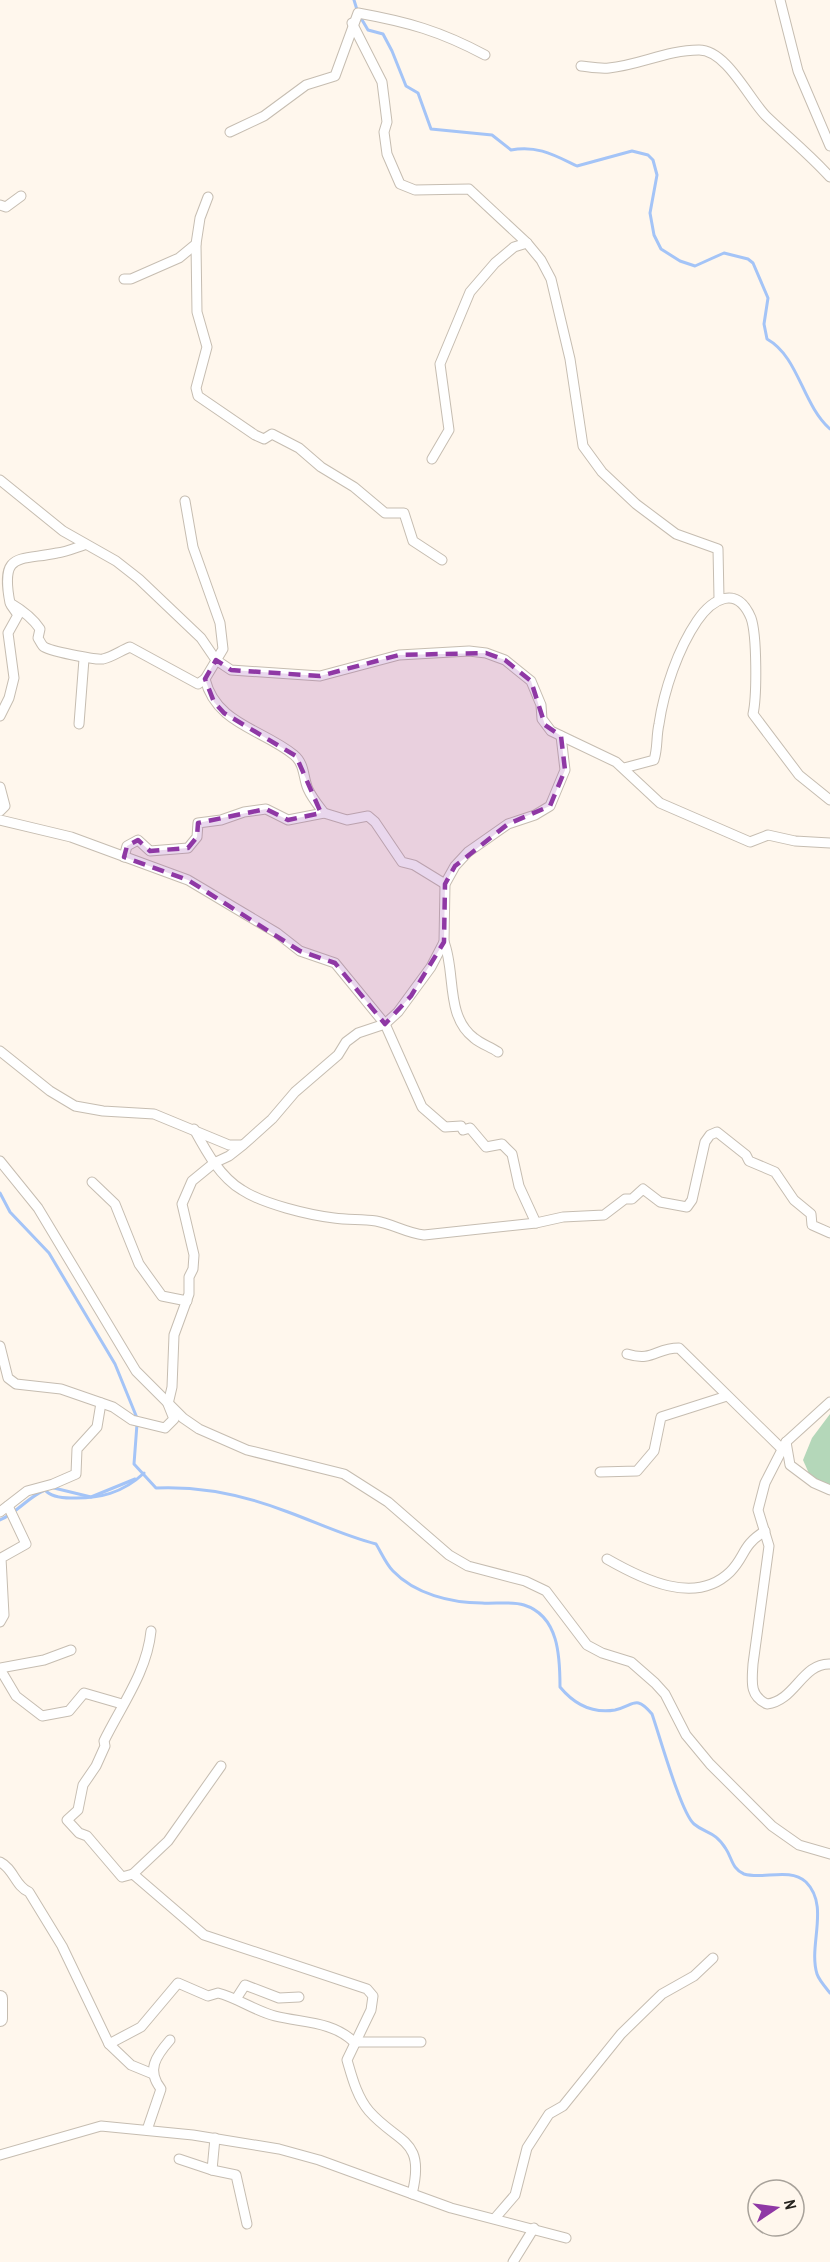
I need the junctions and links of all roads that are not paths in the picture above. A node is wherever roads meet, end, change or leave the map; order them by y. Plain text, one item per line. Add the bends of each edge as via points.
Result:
1 (780, 0) edge
2 (352, 23) junction
3 (485, 55) dead end
4 (581, 66) dead end
5 (230, 132) dead end
6 (830, 146) edge
7 (830, 177) edge
8 (21, 196) dead end
9 (208, 197) dead end
10 (0, 205) edge
11 (527, 243) junction
12 (196, 244) junction
13 (124, 279) dead end
14 (432, 459) dead end
15 (0, 480) edge
16 (185, 501) dead end
17 (84, 545) junction
18 (442, 560) dead end
19 (719, 598) junction
20 (10, 603) junction
21 (84, 658) junction
22 (216, 660) junction
23 (205, 679) junction
24 (0, 716) edge
25 (79, 724) dead end
26 (561, 736) junction
27 (624, 768) junction
28 (0, 787) edge
29 (830, 801) edge
30 (0, 811) edge
31 (324, 813) junction
32 (0, 820) edge
33 (830, 843) edge
34 (124, 857) junction
35 (445, 884) junction
36 (444, 942) junction
37 (385, 1024) junction
38 (0, 1051) edge
39 (498, 1052) dead end
40 (194, 1129) junction
41 (243, 1145) junction
42 (0, 1161) edge
43 (214, 1163) junction
44 (92, 1182) dead end
45 (536, 1223) junction
46 (830, 1233) edge
47 (187, 1301) junction
48 (0, 1346) edge
49 (627, 1354) dead end
50 (727, 1396) junction
51 (830, 1402) edge
52 (100, 1403) junction
53 (168, 1404) junction
54 (784, 1446) junction
55 (600, 1472) dead end
56 (830, 1490) edge
57 (4, 1509) edge
58 (765, 1531) junction
59 (0, 1558) edge
60 (607, 1559) dead end
61 (0, 1622) edge
62 (151, 1631) dead end
63 (71, 1650) dead end
64 (830, 1664) edge
65 (0, 1669) edge
66 (122, 1704) junction
67 (221, 1766) dead end
68 (830, 1854) edge
69 (0, 1862) edge
70 (133, 1874) junction
71 (713, 1958) dead end
72 (299, 1997) dead end
73 (0, 1998) edge
74 (236, 2000) junction
75 (0, 2019) edge
76 (170, 2040) dead end
77 (354, 2042) junction
78 (421, 2042) dead end
79 (109, 2044) junction
80 (153, 2074) junction
81 (147, 2130) junction
82 (215, 2138) junction
83 (0, 2155) edge
84 (179, 2159) dead end
85 (212, 2170) junction
86 (412, 2193) junction
87 (496, 2217) junction
88 (247, 2224) dead end
89 (534, 2228) junction
90 (566, 2238) dead end
91 (513, 2262) edge

1 - 6 street via 798,71
2 - 3 street via 358,13 411,23 447,35
2 - 5 street via 334,76 306,85 264,116
2 - 11 street via 382,81 387,122 385,143 400,183 415,190 469,189
4 - 7 street via 609,68 671,52 703,50 744,83 765,116
8 - 10 street via 6,207
9 - 12 street
11 - 14 street via 514,247 495,263 470,292 440,364 449,430
11 - 19 street via 551,279 570,359 583,446 602,472 636,504 676,534 718,549
12 - 13 street via 179,258
12 - 18 street via 197,312 207,347 196,388 198,396 255,435 264,439 278,435 284,443 299,448 385,513 404,513 413,541
15 - 17 street
16 - 22 street via 193,547 220,623 223,649
17 - 20 street via 14,561 6,570
17 - 22 street via 116,561 139,579 201,638
19 - 27 street via 696,622 683,646 658,725 654,759
19 - 29 street via 730,597 751,619 757,696 753,714 800,775
20 - 21 street via 36,623 43,647
20 - 24 street via 18,615 8,633 14,678
21 - 23 street via 104,659 130,647 198,684
21 - 25 street
22 - 23 street
22 - 26 street via 231,670 320,676 399,655 486,653 505,660 531,681 545,725
23 - 31 street via 208,691 224,713 296,756 307,788
26 - 27 street
26 - 35 street via 566,770 550,806 508,824 468,852
27 - 33 street via 660,803 750,842 768,835 795,842
28 - 30 street via 5,806
31 - 34 street via 288,820 266,810 244,812 198,823 197,837 188,848 150,851 138,840 127,846
31 - 35 street via 347,820 368,816 402,862 434,875
32 - 34 street via 71,837
34 - 37 street via 188,880 300,951 335,963
35 - 36 street
36 - 37 street via 411,996
36 - 39 street via 457,1011 473,1038
37 - 41 street via 358,1033 346,1042 338,1055
37 - 45 street via 422,1107 445,1127 470,1128 486,1148 502,1144 512,1154 519,1186
38 - 40 street via 75,1106 154,1114
40 - 41 street via 230,1145
40 - 43 street
41 - 43 street
42 - 53 street via 38,1208 136,1371
43 - 45 street via 240,1190 256,1198 333,1218 393,1225 407,1233 441,1234
43 - 47 street via 192,1181 182,1204 194,1255
44 - 47 street via 115,1204 139,1264 162,1296
45 - 46 street via 604,1215 643,1190 660,1202 687,1207 705,1142 717,1132 749,1161 775,1172 794,1200 812,1214 812,1225
47 - 53 street via 174,1335
48 - 52 street via 8,1378 16,1384 61,1389
49 - 50 street via 643,1359 679,1348
50 - 54 street
50 - 55 street via 662,1417 654,1451 637,1471
51 - 54 street
52 - 53 street via 132,1420 165,1428 174,1419
52 - 57 street via 97,1427 77,1449 76,1474 27,1491
53 - 68 street via 183,1418 247,1450 344,1474 388,1502 449,1556 546,1591 587,1645 631,1662 655,1683 686,1735 772,1826 799,1845
54 - 56 street via 790,1465
54 - 58 street via 765,1484 758,1510
57 - 59 street via 26,1544
58 - 60 street via 750,1540 723,1578 698,1587 658,1584
58 - 64 street via 769,1546 753,1665 754,1694 767,1704 776,1703 794,1690 812,1668
59 - 61 street via 4,1616
62 - 66 street via 149,1651
63 - 65 street
65 - 66 street via 16,1696 42,1716 69,1711 84,1693
66 - 70 street via 96,1766 83,1785 78,1810 67,1820 87,1836 122,1877
67 - 70 street via 168,1841
69 - 79 street via 29,1892 62,1946
70 - 77 street via 204,1935 367,1989 373,1996 371,2010
71 - 87 street via 694,1976 662,1994 621,2034 563,2106 549,2114 527,2148 515,2195
72 - 74 street via 279,1998 245,1985
73 - 75 street
74 - 77 street via 276,2016 342,2031
74 - 79 street via 218,1993 208,1996 178,1983 141,2027
76 - 80 street via 159,2053
77 - 78 street
77 - 86 street via 347,2060 354,2084 369,2110 415,2155
79 - 80 street via 131,2065
80 - 81 street via 161,2090
81 - 82 street
81 - 83 street via 101,2126
82 - 85 street
82 - 86 street via 319,2160
84 - 85 street
85 - 88 street via 236,2175
86 - 87 street via 451,2208
87 - 89 street
89 - 90 street
89 - 91 street

